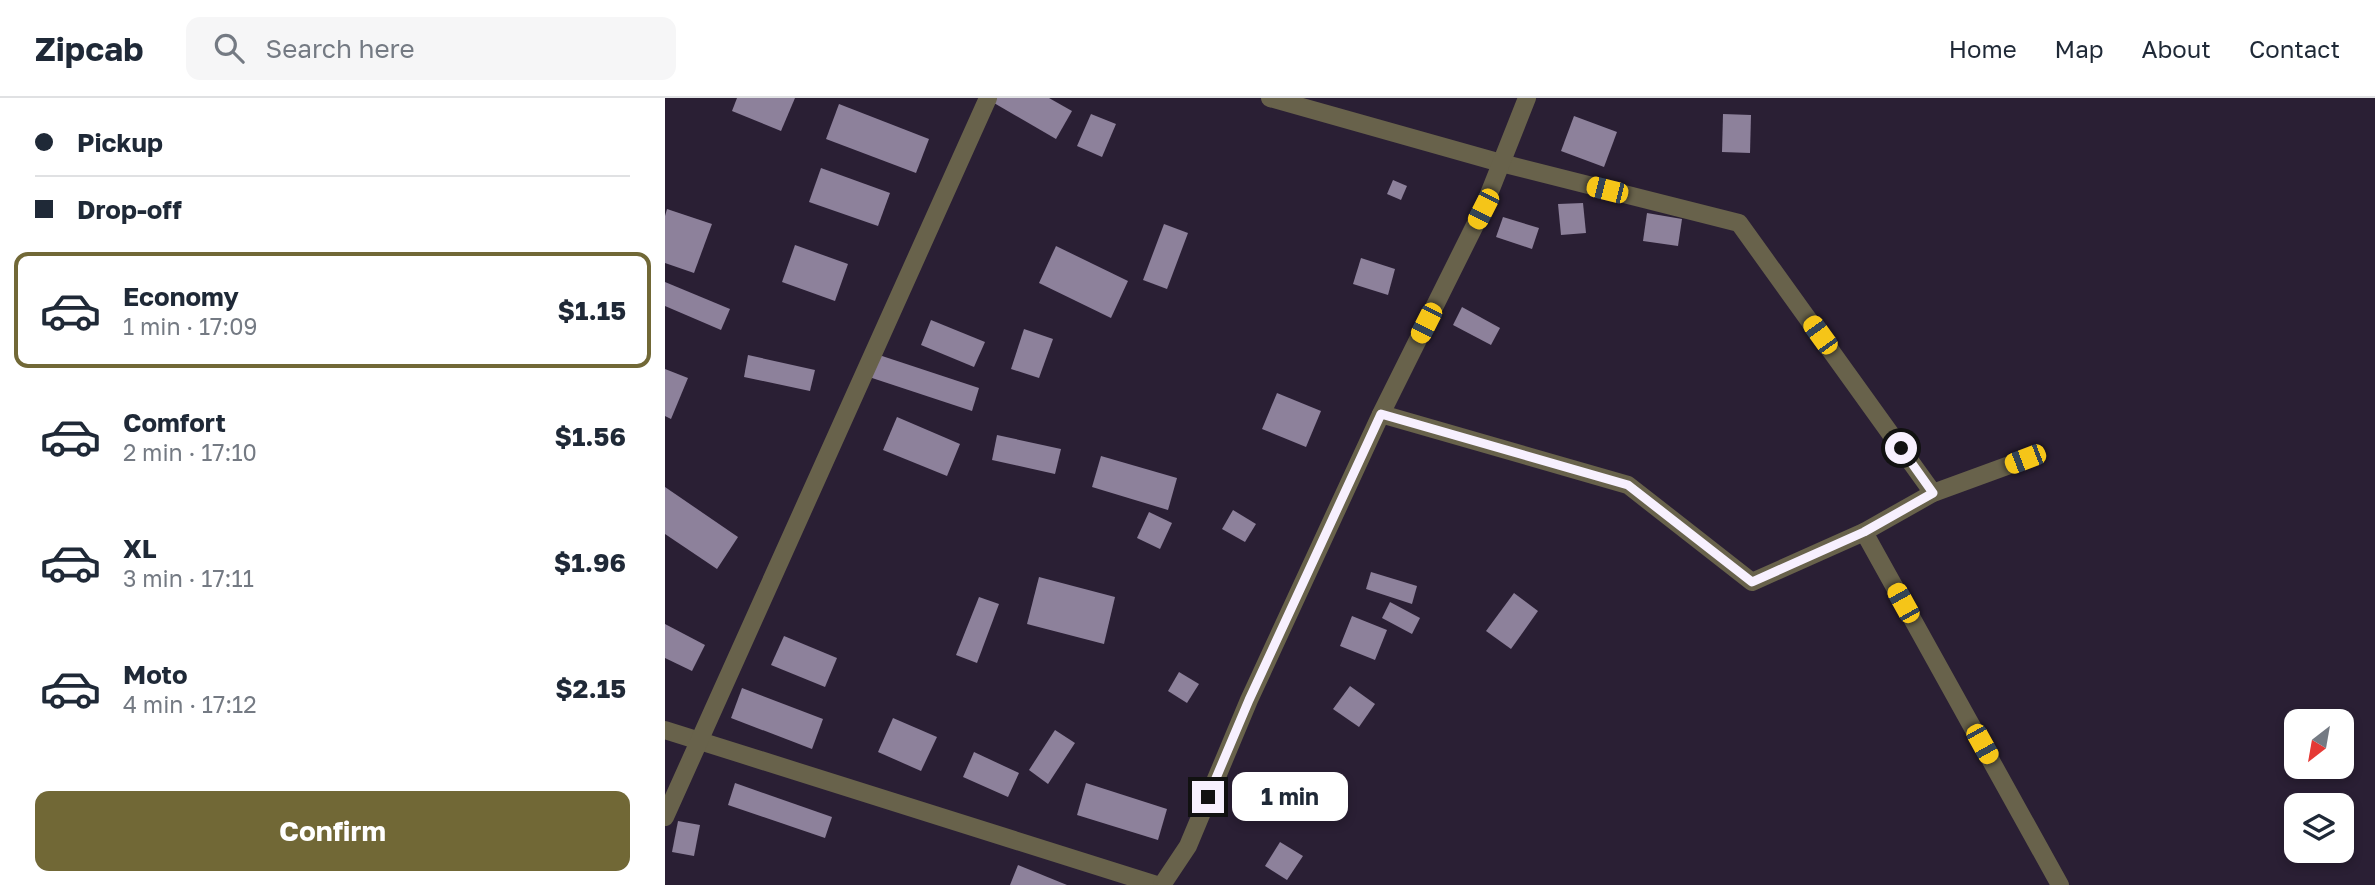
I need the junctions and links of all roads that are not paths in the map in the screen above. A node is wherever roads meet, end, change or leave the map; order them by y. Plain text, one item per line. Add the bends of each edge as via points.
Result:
1 (988, 98) edge
2 (1271, 98) edge
3 (1527, 98) edge
4 (1501, 163) junction
5 (1381, 414) junction
6 (2025, 459) dead end
7 (1933, 493) junction
8 (1864, 532) junction
9 (665, 730) edge
10 (701, 741) junction
11 (665, 817) edge
12 (1160, 885) edge
13 (2060, 885) edge

1 - 10 street
2 - 4 street
3 - 4 street
4 - 5 street via 1483,209
4 - 7 street via 1739,223
5 - 8 street via 1628,485 1752,582
5 - 12 street via 1249,700 1188,846
6 - 7 street
7 - 8 street
8 - 13 street
9 - 10 street
10 - 11 street
10 - 12 street

